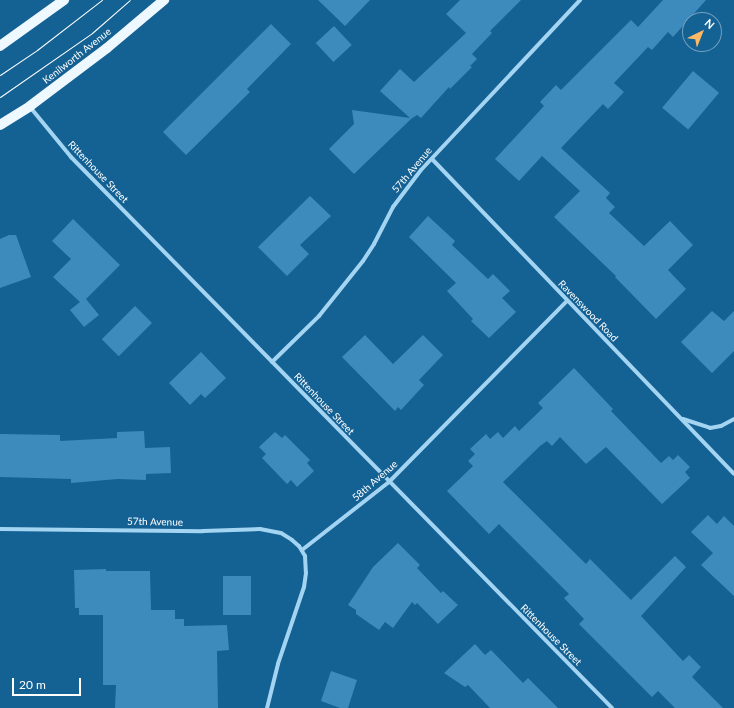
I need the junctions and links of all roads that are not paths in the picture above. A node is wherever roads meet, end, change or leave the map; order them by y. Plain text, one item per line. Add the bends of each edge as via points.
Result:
1 (64, 0) edge
2 (164, 0) edge
3 (580, 0) edge
4 (0, 46) edge
5 (30, 106) junction
6 (0, 125) edge
7 (432, 159) junction
8 (567, 301) junction
9 (272, 362) junction
10 (681, 418) junction
11 (734, 420) edge
12 (734, 474) edge
13 (389, 482) junction
14 (0, 529) edge
15 (302, 550) junction
16 (267, 708) edge
17 (612, 708) edge

1 - 4 main road
2 - 5 main road, Kenilworth Avenue via 107,48
3 - 7 street, 57th Avenue
5 - 6 main road, Kenilworth Avenue
5 - 9 street, Rittenhouse Street via 71,157
7 - 8 street, Ravenswood Road
7 - 9 street, 57th Avenue via 393,207 374,244 319,316
8 - 10 street, Ravenswood Road
8 - 13 street, 58th Avenue
9 - 13 street, Rittenhouse Street
10 - 11 street via 710,428
10 - 12 street, Ravenswood Road
13 - 15 street, 58th Avenue
13 - 17 street, Rittenhouse Street
14 - 15 street, 57th Avenue via 260,529 281,533 296,542
15 - 16 street via 306,562 304,587 278,664

